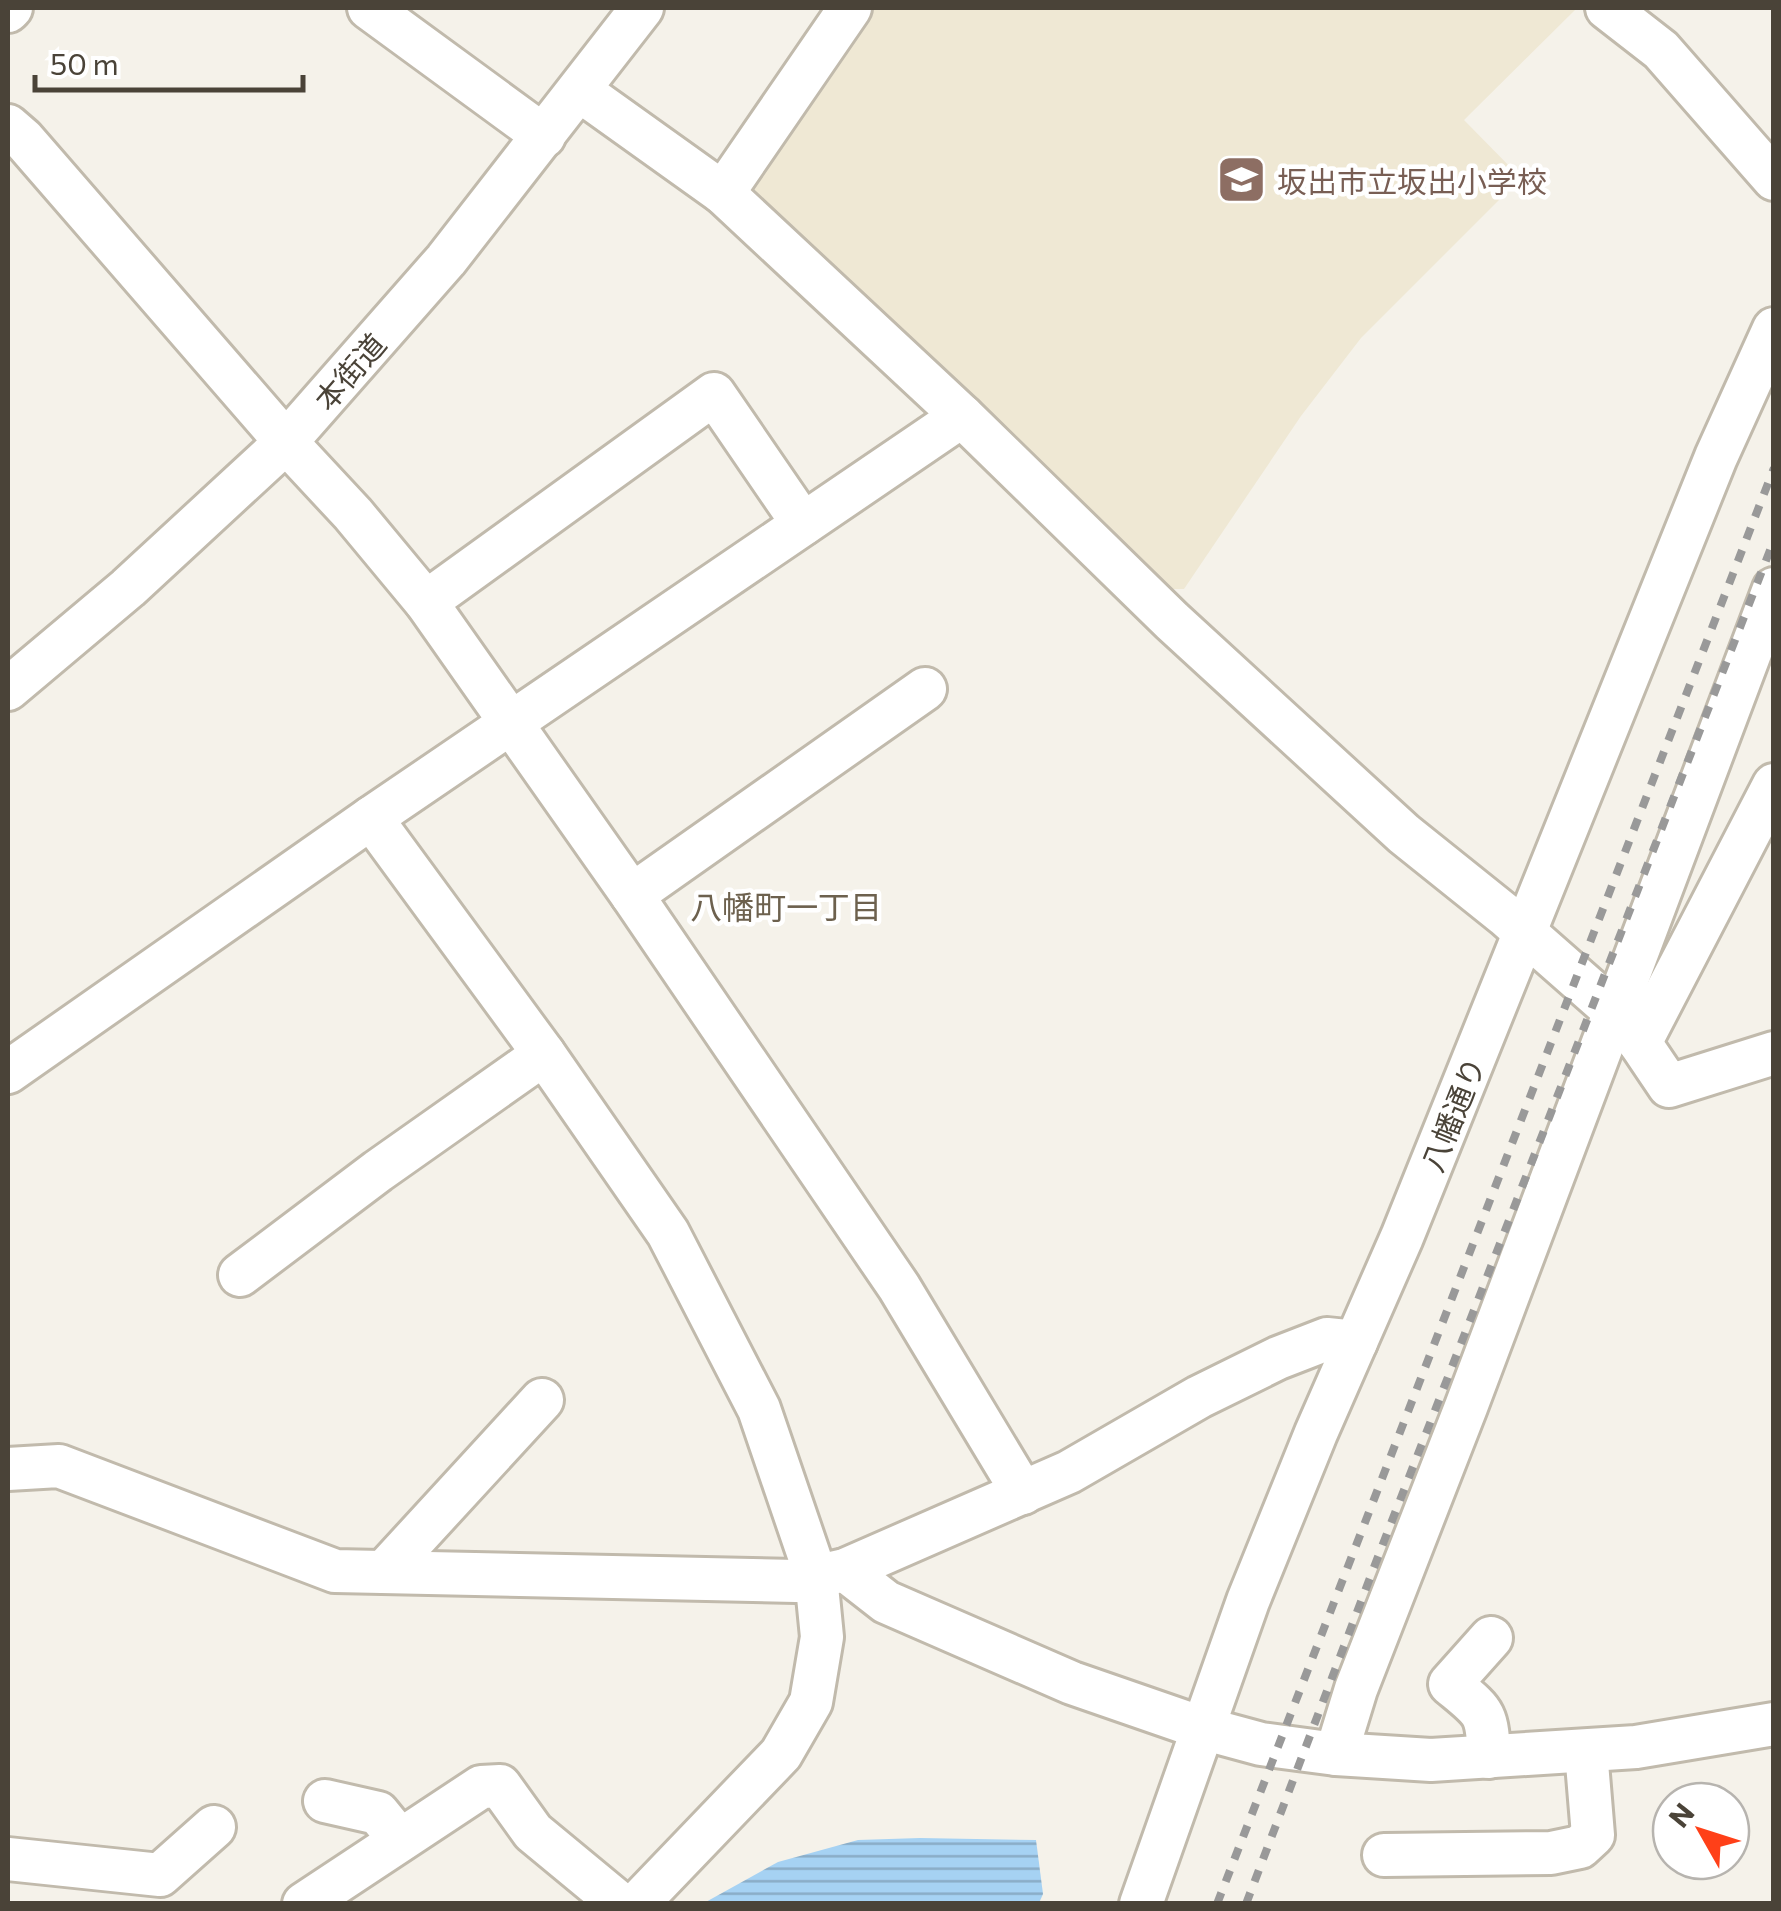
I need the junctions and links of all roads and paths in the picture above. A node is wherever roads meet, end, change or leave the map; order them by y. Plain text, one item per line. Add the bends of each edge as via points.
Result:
1 (369, 8) edge
2 (642, 8) edge
3 (850, 8) edge
4 (1607, 8) edge
5 (579, 90) junction
6 (8, 126) edge
7 (544, 136) junction
8 (1774, 178) edge
9 (723, 193) junction
10 (1774, 328) edge
11 (962, 416) junction
12 (286, 442) junction
13 (803, 524) junction
14 (1774, 589) edge
15 (426, 602) junction
16 (8, 689) edge
17 (925, 689) dead end
18 (510, 724) junction
19 (1774, 785) edge
20 (371, 818) junction
21 (632, 894) junction
22 (1526, 932) junction
23 (1613, 1010) junction
24 (1640, 1044) junction
25 (1774, 1053) edge
26 (544, 1054) junction
27 (8, 1072) edge
28 (240, 1276) dead end
29 (1356, 1342) junction
30 (542, 1400) dead end
31 (8, 1469) edge
32 (1022, 1493) junction
33 (384, 1572) junction
34 (830, 1573) junction
35 (1491, 1638) dead end
36 (1774, 1724) edge
37 (1202, 1728) junction
38 (1586, 1751) junction
39 (1336, 1754) junction
40 (1489, 1757) junction
41 (325, 1801) dead end
42 (214, 1828) dead end
43 (400, 1840) junction
44 (1384, 1855) dead end
45 (8, 1858) edge
46 (612, 1900) edge
47 (304, 1904) edge
48 (1140, 1904) edge

1 - 7 street
2 - 5 street, 本街道
3 - 9 street
4 - 8 street via 1661,50
5 - 7 street, 本街道
5 - 9 street
6 - 12 street
7 - 12 street, 本街道 via 446,260
9 - 11 street
10 - 22 street, 八幡通り
11 - 13 street
11 - 22 street via 1172,622 1404,834
12 - 15 street
12 - 16 street, 本街道
13 - 15 street via 714,394
13 - 18 street
14 - 23 street
15 - 18 street
17 - 21 street
18 - 20 street
18 - 21 street
19 - 24 street
20 - 26 street
20 - 27 street
21 - 32 street via 898,1287
22 - 23 street
22 - 29 street, 八幡通り
23 - 24 street
23 - 39 street
24 - 25 street via 1668,1086
26 - 28 street
26 - 34 street via 668,1232 759,1408
29 - 32 street via 1327,1340 1278,1358
29 - 37 street, 八幡通り
30 - 33 street
31 - 33 street via 59,1466 335,1572
32 - 34 street
33 - 34 street via 796,1582
34 - 37 street via 1072,1683
34 - 46 street via 811,1702 780,1754
35 - 40 street via 1450,1684 1488,1723
36 - 38 street
37 - 39 street
37 - 48 street, 八幡通り
38 - 40 street
38 - 44 street via 1593,1835 1580,1848
39 - 40 street
41 - 43 street via 378,1813
42 - 45 street via 160,1875
43 - 46 street via 481,1786 500,1786 533,1832
43 - 47 street

